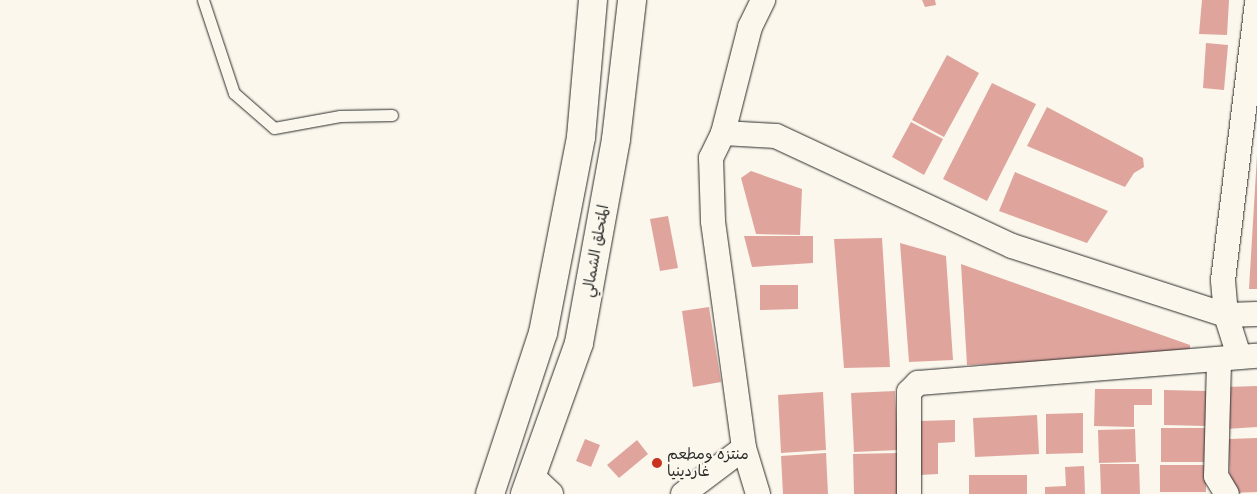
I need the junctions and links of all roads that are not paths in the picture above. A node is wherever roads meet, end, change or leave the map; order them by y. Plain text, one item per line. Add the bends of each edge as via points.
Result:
1 (203, 0) edge
2 (593, 0) edge
3 (632, 0) edge
4 (763, 0) edge
5 (1257, 3) edge
6 (392, 115) dead end
7 (723, 133) junction
8 (1257, 314) edge
9 (1226, 315) junction
10 (1238, 358) edge
11 (744, 448) junction
12 (536, 488) edge
13 (490, 494) edge
14 (684, 494) edge
15 (758, 494) edge
16 (909, 494) edge
17 (1227, 494) edge

1 - 6 lane via 234,93 268,125 274,128 340,116
2 - 13 highway via 581,137 543,333
3 - 12 highway, المتحلق الشمالي via 616,139 579,343
4 - 7 street via 750,27
5 - 9 street via 1223,280
7 - 9 street via 776,136 1012,246
7 - 11 street via 711,158 713,221
8 - 9 street
9 - 10 street
10 - 16 street via 918,383 908,392
10 - 17 street via 1216,476
11 - 14 street
11 - 15 street

